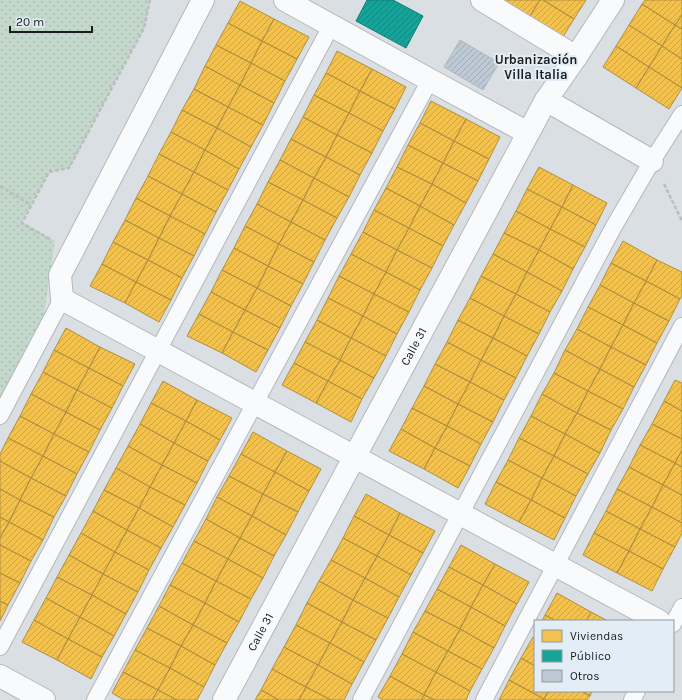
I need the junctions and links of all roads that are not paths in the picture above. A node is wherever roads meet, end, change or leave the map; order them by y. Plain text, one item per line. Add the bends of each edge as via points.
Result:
1 (204, 0) edge
2 (285, 0) edge
3 (482, 0) edge
4 (613, 0) edge
5 (331, 26) junction
6 (576, 57) junction
7 (430, 80) junction
8 (546, 100) junction
9 (682, 114) edge
10 (528, 133) junction
11 (652, 161) junction
12 (62, 299) junction
13 (682, 326) edge
14 (158, 351) junction
15 (255, 403) junction
16 (0, 416) edge
17 (355, 457) junction
18 (461, 514) junction
19 (555, 565) junction
20 (682, 607) edge
21 (657, 620) edge
22 (674, 622) edge
23 (0, 647) edge
24 (0, 676) edge
25 (44, 700) edge
26 (95, 700) edge
27 (224, 700) edge
28 (361, 700) edge
29 (484, 700) edge

1 - 12 street via 60,275
2 - 5 street
3 - 6 street
4 - 6 street, Calle 31
5 - 7 street
5 - 14 lane
6 - 8 street, Calle 31
7 - 10 street
7 - 15 lane
8 - 10 street, Calle 31
8 - 11 street
9 - 11 lane
10 - 17 street, Calle 31
11 - 18 lane via 613,228
12 - 14 street
12 - 16 lane
13 - 19 lane
14 - 15 street
14 - 23 lane
15 - 17 street
15 - 26 lane
17 - 18 street
17 - 27 street, Calle 31
18 - 19 street
18 - 28 lane
19 - 21 street
19 - 29 lane
20 - 22 lane
24 - 25 street

